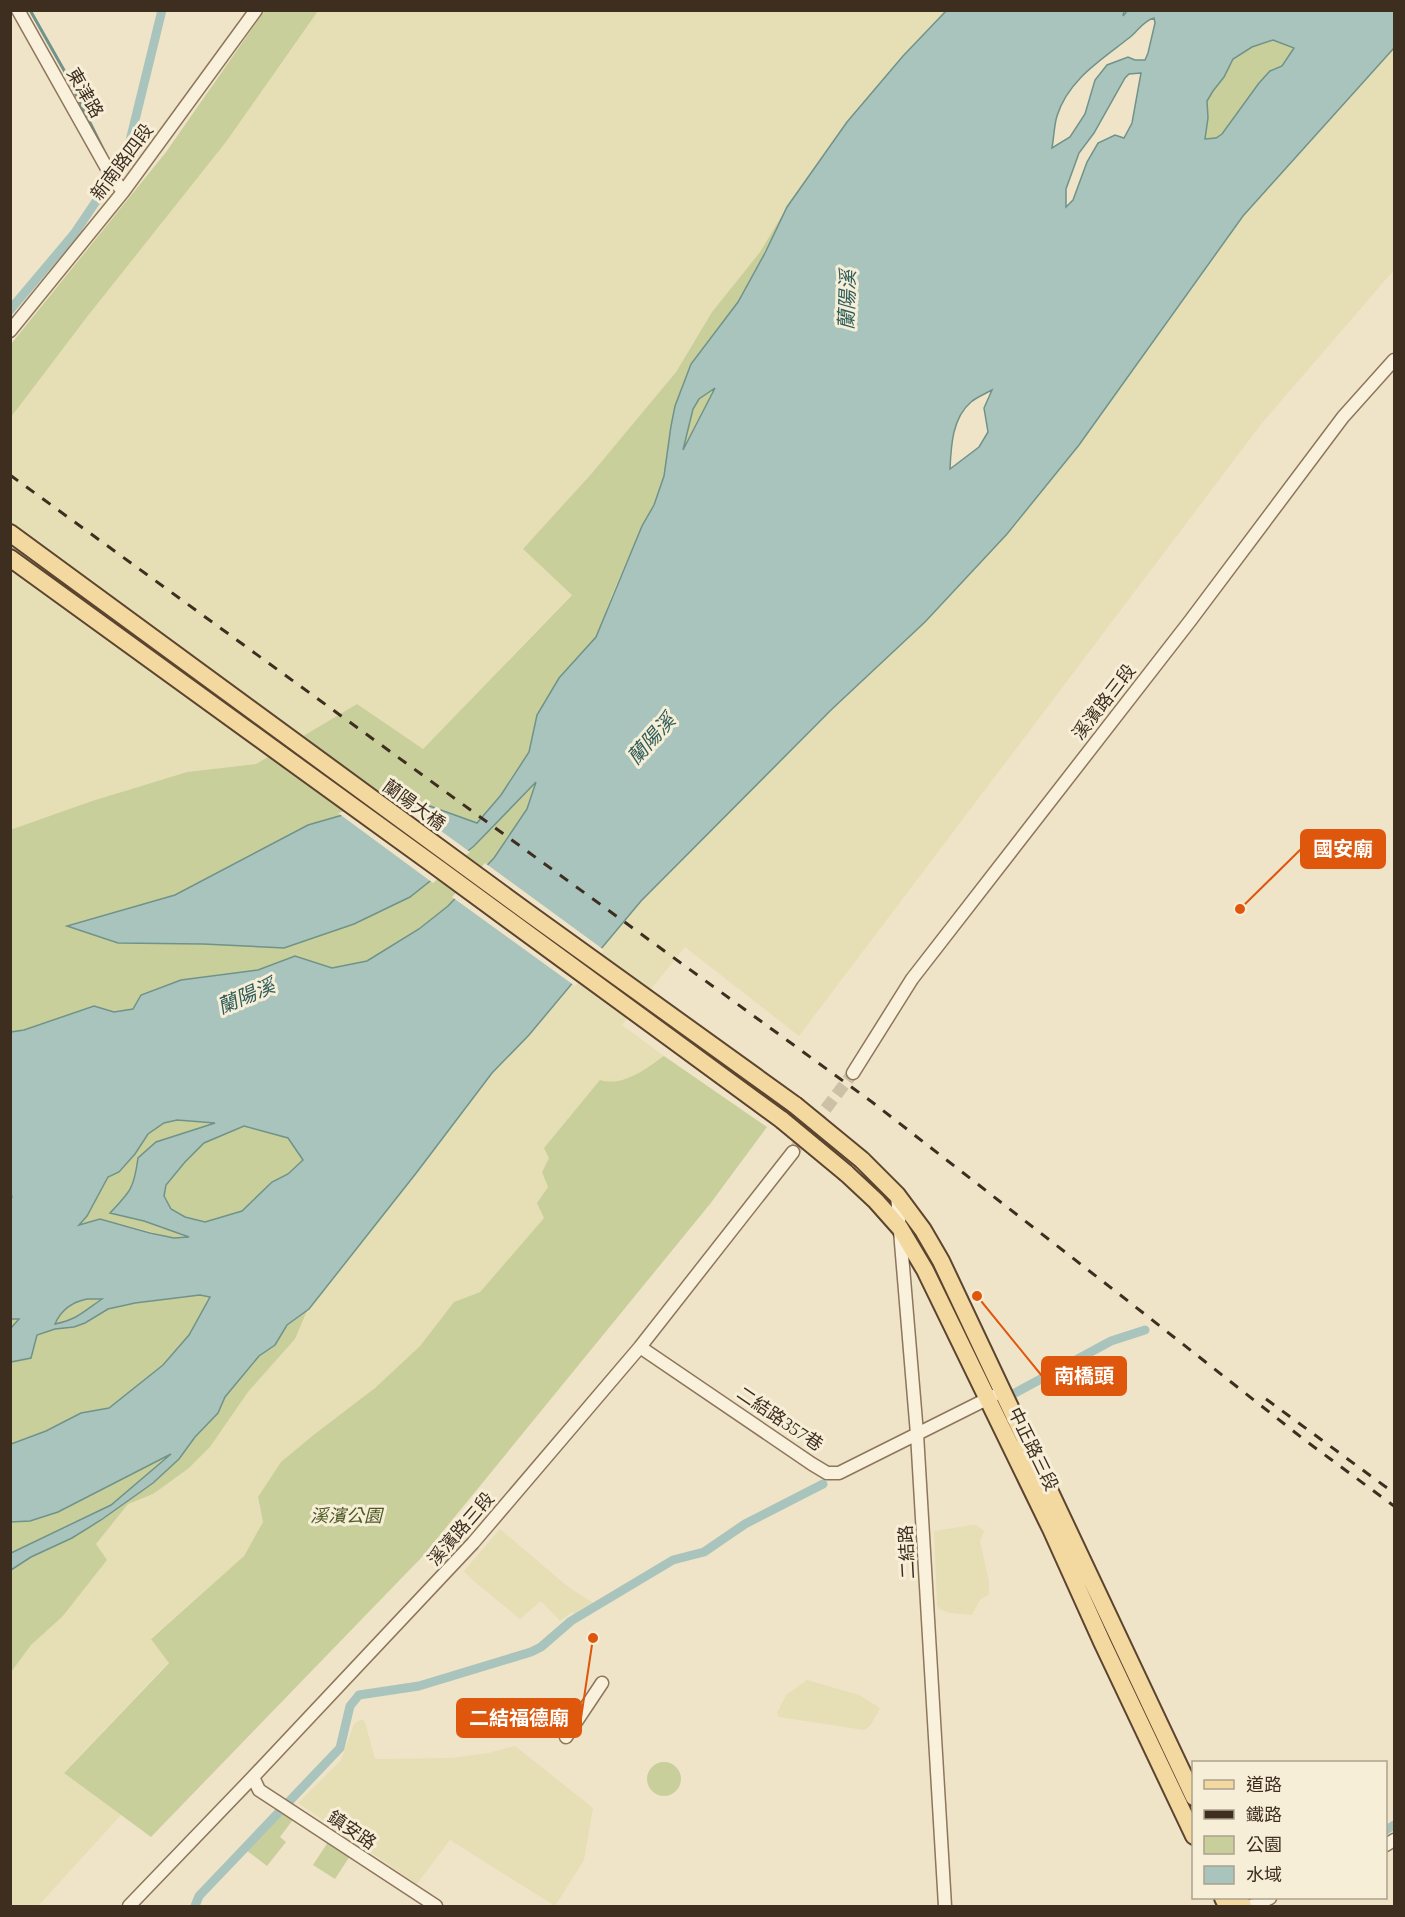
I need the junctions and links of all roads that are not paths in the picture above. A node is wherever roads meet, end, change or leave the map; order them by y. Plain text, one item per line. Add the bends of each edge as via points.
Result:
1 (18, 10) edge
2 (256, 10) edge
3 (123, 192) junction
4 (11, 329) edge
5 (1395, 360) edge
6 (10, 533) edge
7 (10, 558) edge
8 (853, 1073) tunnel mouth
9 (795, 1105) joint
10 (782, 1120) joint
11 (793, 1152) tunnel mouth
12 (897, 1195) junction
13 (900, 1228) junction
14 (640, 1347) junction
15 (1002, 1391) junction
16 (987, 1399) junction
17 (917, 1434) junction
18 (602, 1683) dead end
19 (1155, 1734) junction
20 (566, 1737) dead end
21 (254, 1777) junction
22 (1192, 1794) edge
23 (1192, 1831) edge
24 (1268, 1899) edge
25 (129, 1906) edge
26 (436, 1906) edge
27 (945, 1906) edge
28 (1251, 1906) edge

1 - 3 street, 東津路
2 - 3 street, 新南路四段
3 - 4 street, 新南路四段
5 - 8 street, 溪濱路三段 via 1343,417 912,979
6 - 9 main road, 蘭陽大橋
7 - 10 main road, 蘭陽大橋
9 - 12 main road, 中正路三段, bridge via 862,1160
10 - 13 main road, 中正路三段, bridge via 846,1173
11 - 14 street, 溪濱路三段
12 - 13 street, 二結路
12 - 15 main road, 中正路三段 via 941,1261
13 - 16 main road, 中正路三段 via 925,1270
13 - 17 street, 二結路
14 - 17 street, 二結路357巷 via 812,1464 839,1478
14 - 21 street, 溪濱路三段 via 447,1572
15 - 16 street, 二結路357巷
15 - 19 main road, 中正路三段
16 - 17 street, 二結路357巷
16 - 19 main road, 中正路三段 via 1102,1642
17 - 27 street, 二結路
18 - 20 street
19 - 22 main road, 中正路三段
19 - 23 main road, 中正路三段
21 - 25 street, 溪濱路三段
21 - 26 street, 鎮安路 via 259,1790
24 - 28 street

